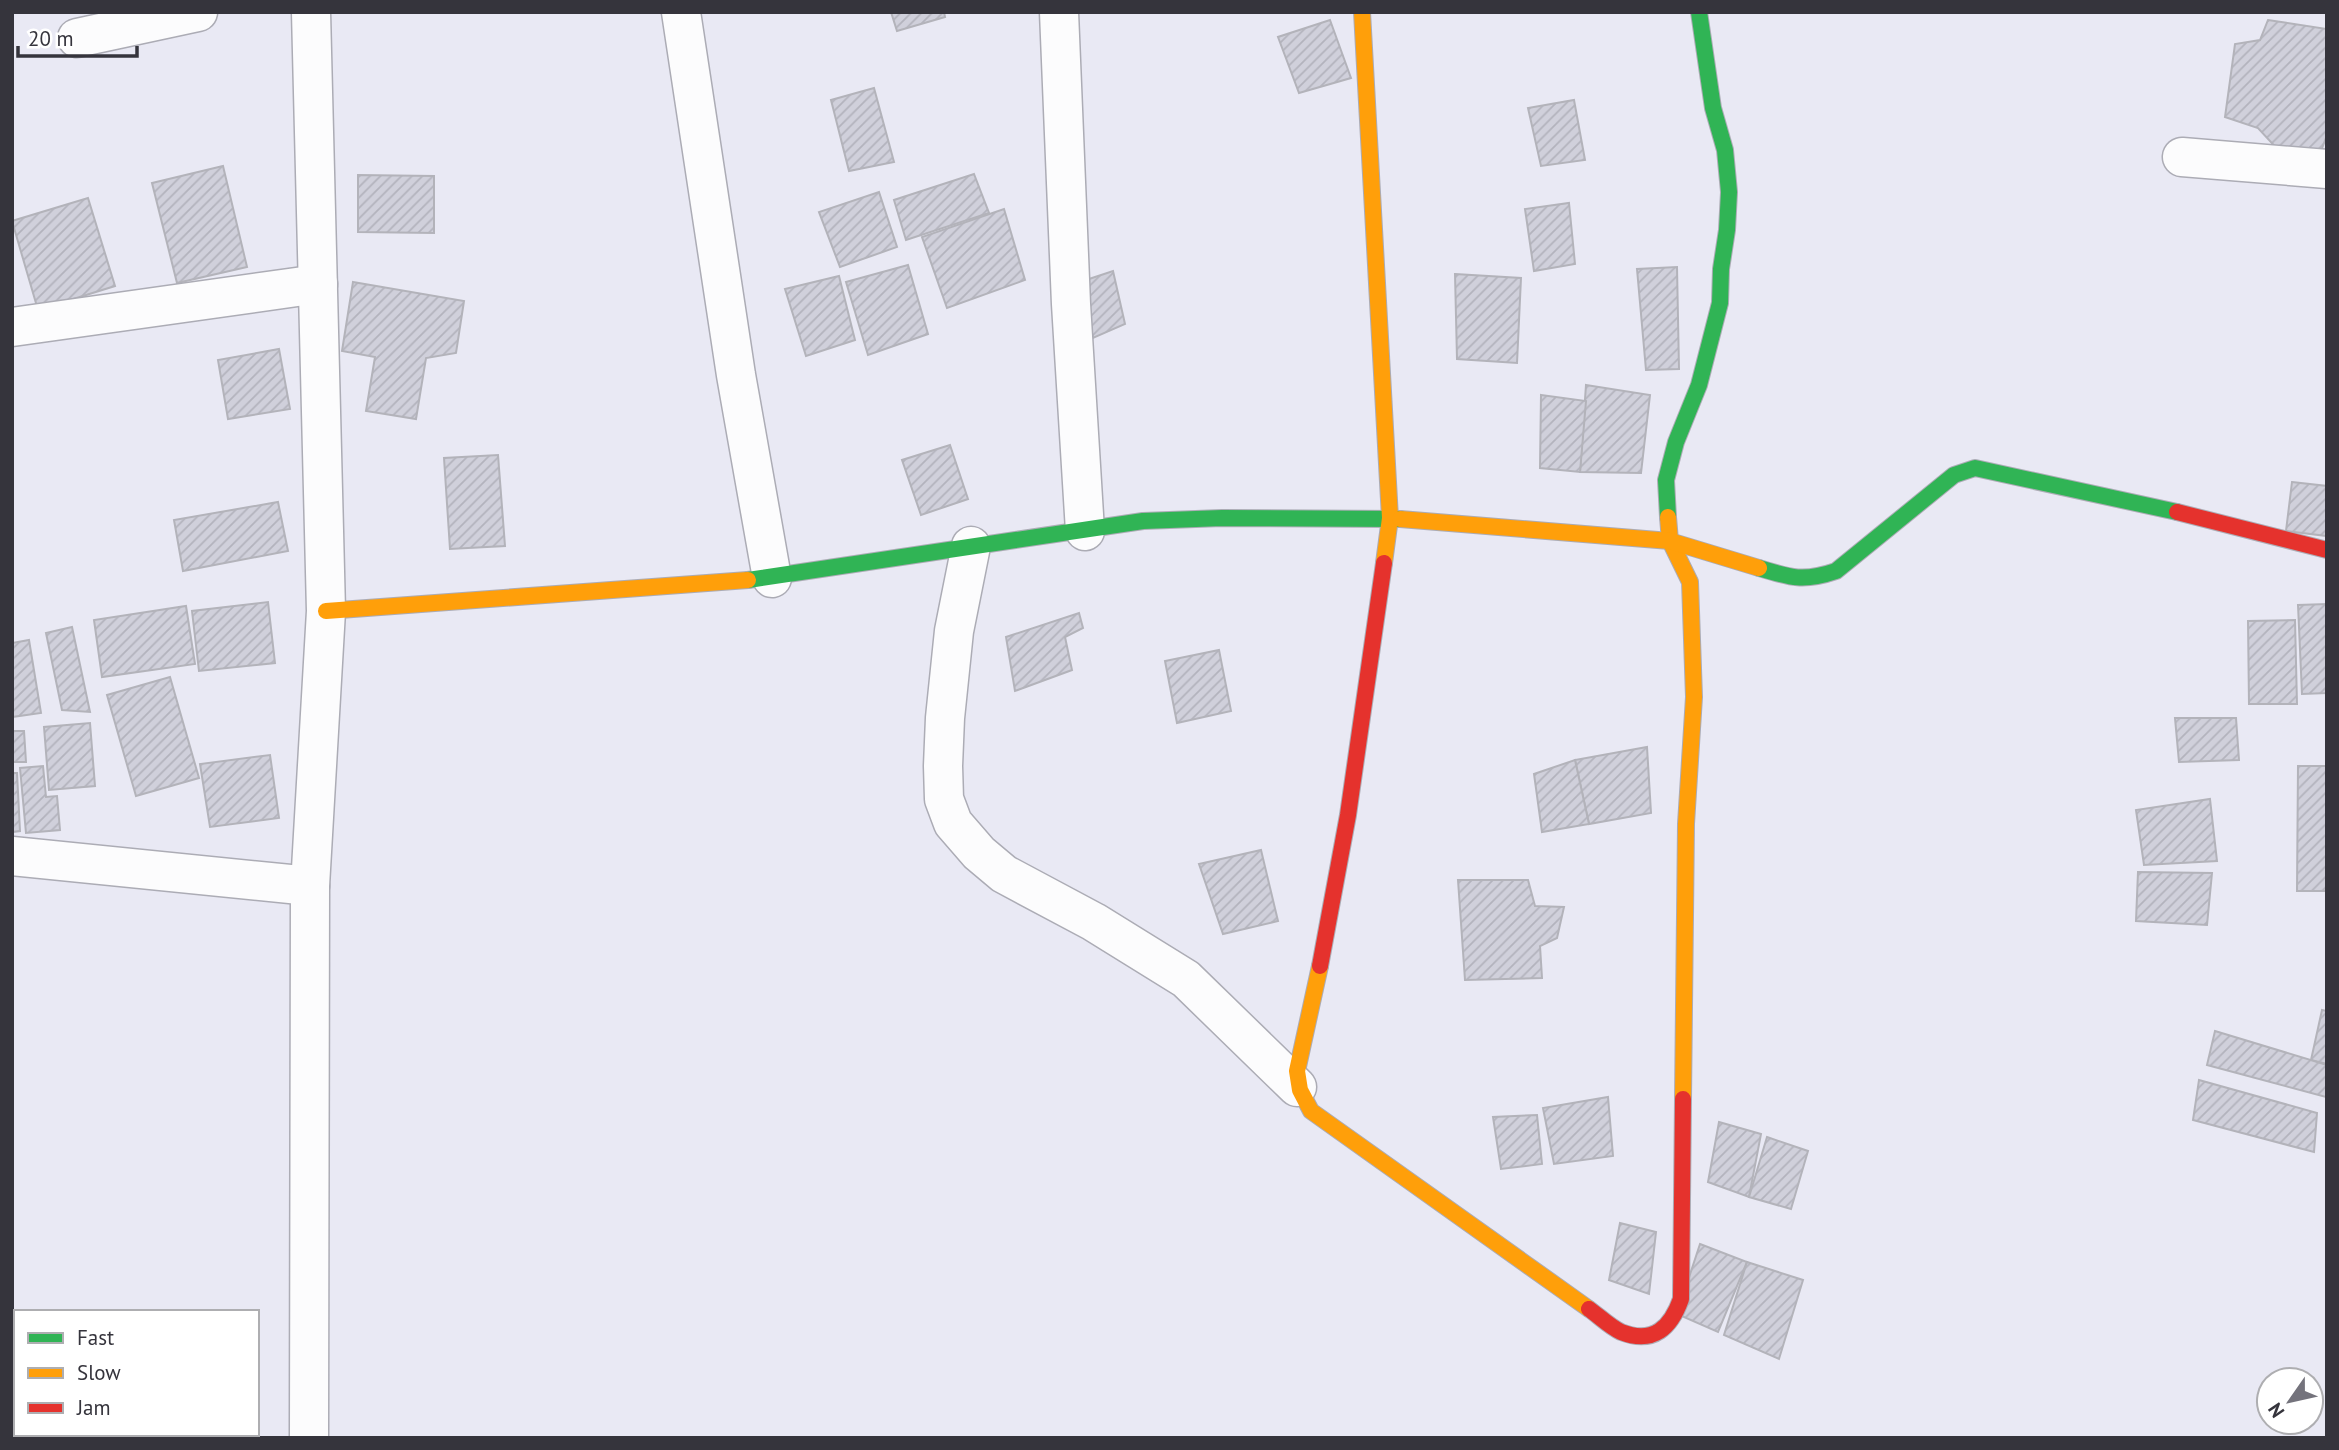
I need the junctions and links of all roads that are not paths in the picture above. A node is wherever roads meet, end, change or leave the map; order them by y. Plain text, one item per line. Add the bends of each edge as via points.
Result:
1 (198, 12) edge
2 (311, 12) edge
3 (681, 12) edge
4 (1059, 12) edge
5 (1362, 12) edge
6 (1699, 12) edge
7 (77, 38) dead end
8 (2182, 157) dead end
9 (2327, 169) edge
10 (318, 285) junction
11 (12, 327) edge
12 (1390, 518) junction
13 (1085, 531) junction
14 (1670, 541) junction
15 (971, 545) junction
16 (2327, 550) edge
17 (772, 578) junction
18 (326, 611) junction
19 (12, 856) edge
20 (310, 886) junction
21 (1297, 1087) junction
22 (309, 1438) edge

1 - 7 street
2 - 10 street
3 - 17 street
4 - 13 street
5 - 12 street
6 - 14 street via 1713,108 1725,150 1728,217 1720,303 1699,385 1666,480
8 - 9 street
10 - 11 street
10 - 18 street
12 - 13 street via 1143,521
12 - 14 street
12 - 21 street via 1348,815
13 - 15 street
14 - 16 street via 1784,576 1813,579 1836,571 1954,475 1975,468 2124,499
14 - 21 street via 1690,582 1694,697 1686,824 1681,1299 1675,1319 1661,1334 1621,1332 1315,1116
15 - 17 street
15 - 21 street via 954,631 945,718 944,799 953,823 1004,874 1186,979
17 - 18 street
18 - 20 street
19 - 20 street
20 - 22 street

